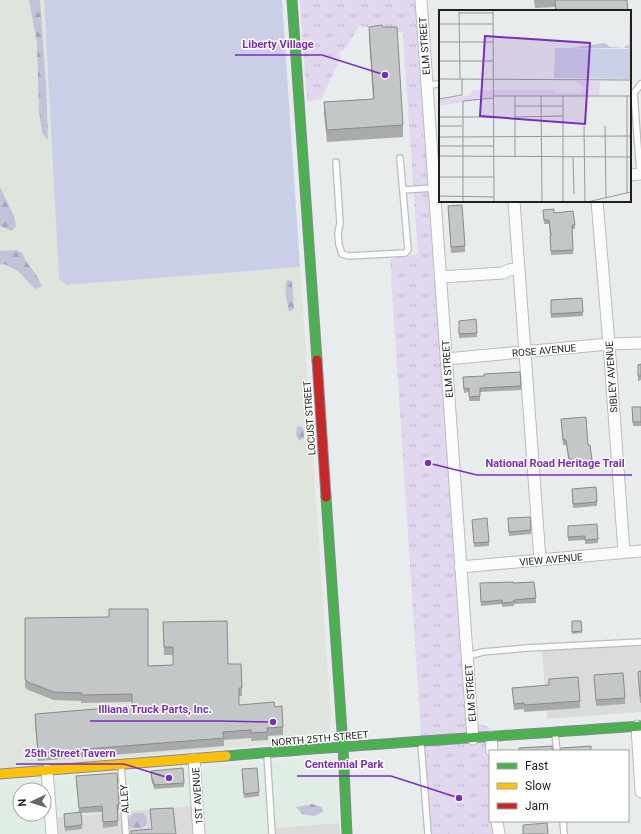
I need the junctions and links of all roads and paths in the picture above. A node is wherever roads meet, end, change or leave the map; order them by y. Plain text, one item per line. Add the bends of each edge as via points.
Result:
1 (292, 0) edge
2 (421, 0) edge
3 (439, 84) edge
4 (641, 84) edge
5 (427, 85) junction
6 (400, 158) dead end
7 (336, 162) dead end
8 (637, 175) edge
9 (437, 188) edge
10 (403, 190) junction
11 (514, 202) edge
12 (597, 202) edge
13 (519, 268) junction
14 (440, 277) junction
15 (641, 343) edge
16 (609, 344) junction
17 (526, 352) junction
18 (446, 359) junction
19 (641, 551) edge
20 (624, 552) junction
21 (540, 560) junction
22 (460, 567) junction
23 (641, 642) edge
24 (467, 656) junction
25 (639, 726) edge
26 (555, 732) junction
27 (491, 738) junction
28 (473, 739) junction
29 (420, 742) junction
30 (343, 746) junction
31 (492, 750) edge
32 (557, 750) edge
33 (267, 753) junction
34 (194, 759) junction
35 (121, 765) junction
36 (48, 770) junction
37 (0, 774) edge
38 (641, 792) edge
39 (497, 822) edge
40 (563, 822) edge
41 (52, 834) edge
42 (126, 834) edge
43 (199, 834) edge
44 (272, 834) edge
45 (347, 834) edge
46 (428, 834) edge
47 (499, 834) edge
48 (564, 834) edge

1 - 30 street, LOCUST STREET
2 - 5 street, ELM STREET
3 - 5 lane
4 - 8 lane via 634,93
5 - 9 street, ELM STREET
6 - 10 lane
7 - 10 lane via 340,224 338,234 342,254 349,256 405,253 408,250
9 - 10 lane
9 - 14 street, ELM STREET
11 - 13 street
12 - 16 street, SIBLEY AVENUE
13 - 14 street via 503,273
13 - 17 street
14 - 18 street, ELM STREET
15 - 16 street, ROSE AVENUE
16 - 17 street, ROSE AVENUE
16 - 20 street, SIBLEY AVENUE
17 - 18 street, ROSE AVENUE
17 - 21 street
18 - 22 street, ELM STREET
19 - 20 street, VIEW AVENUE
20 - 21 street, VIEW AVENUE
21 - 22 street, VIEW AVENUE
22 - 24 street, ELM STREET
23 - 24 lane via 527,648
24 - 28 street, ELM STREET
25 - 26 street, NORTH 25TH STREET
25 - 38 street
26 - 27 street, NORTH 25TH STREET
26 - 32 lane
27 - 28 street, NORTH 25TH STREET
27 - 31 street
28 - 29 street, NORTH 25TH STREET
29 - 30 street, NORTH 25TH STREET
29 - 46 lane
30 - 33 street, NORTH 25TH STREET
30 - 45 street, LOCUST STREET
33 - 34 street, NORTH 25TH STREET
33 - 44 lane
34 - 35 street, NORTH 25TH STREET
34 - 43 street, 1ST AVENUE
35 - 36 street, NORTH 25TH STREET
35 - 42 lane, ALLEY
36 - 37 street, NORTH 25TH STREET
36 - 41 street
39 - 47 street
40 - 48 lane

